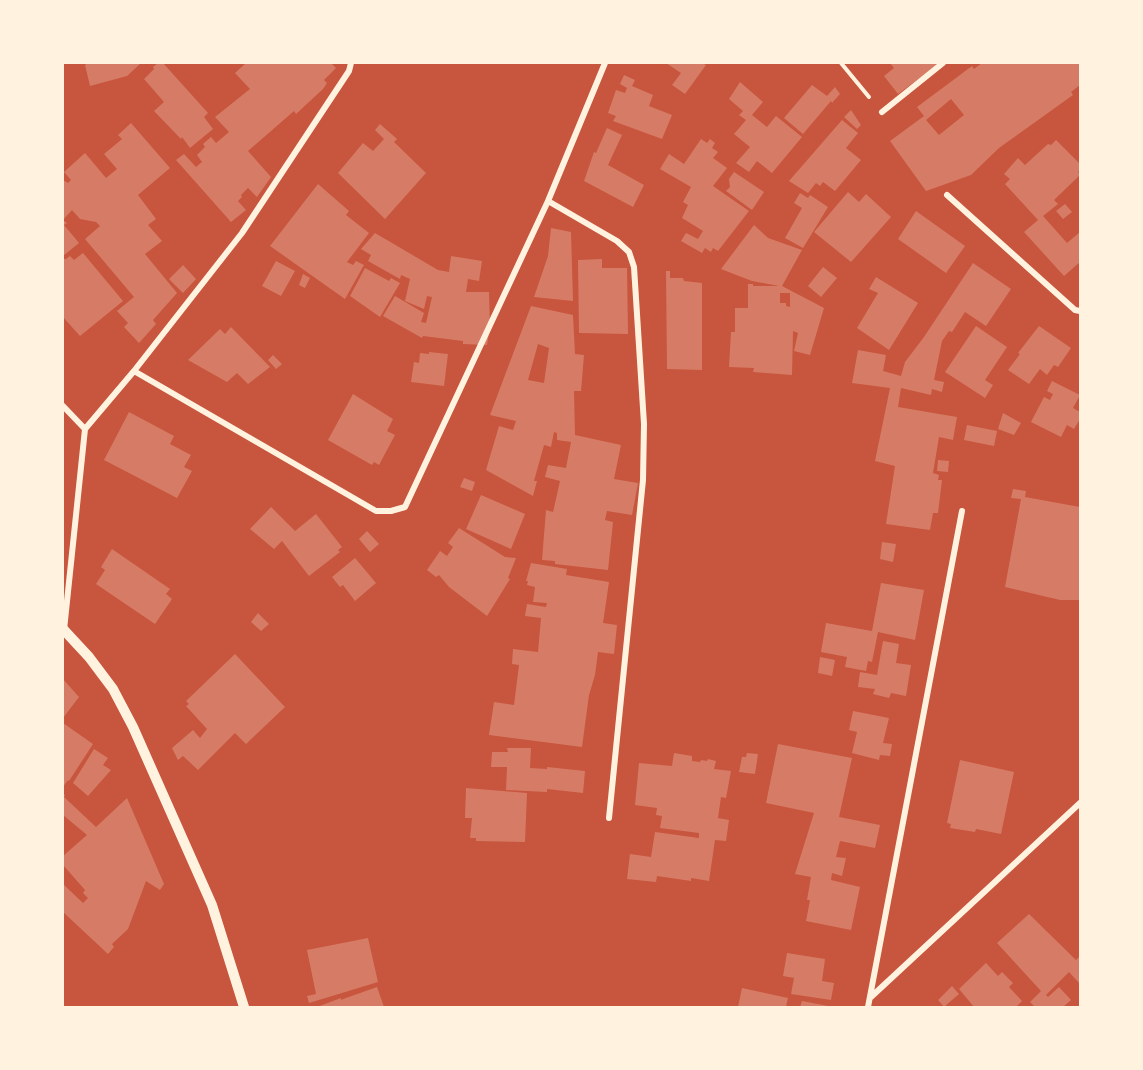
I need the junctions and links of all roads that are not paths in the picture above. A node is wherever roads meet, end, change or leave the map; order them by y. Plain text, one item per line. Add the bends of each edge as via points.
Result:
1 (351, 63) edge
2 (605, 63) edge
3 (943, 63) edge
4 (882, 112) road end
5 (947, 195) dead end
6 (548, 201) junction
7 (1080, 311) edge
8 (134, 371) junction
9 (63, 406) edge
10 (85, 429) junction
11 (962, 511) dead end
12 (64, 630) edge
13 (1080, 803) edge
14 (609, 818) dead end
15 (870, 997) junction
16 (244, 1007) edge
17 (868, 1007) edge

1 - 8 street via 350,71 242,233
2 - 6 street
3 - 4 street
5 - 7 street
6 - 8 street via 405,507 391,512 376,511
6 - 14 street via 617,241 628,252 634,267 644,424 643,480
8 - 10 street
9 - 10 street
10 - 12 street
11 - 15 street
12 - 16 street via 113,689 133,727 212,905
13 - 15 street
15 - 17 street

